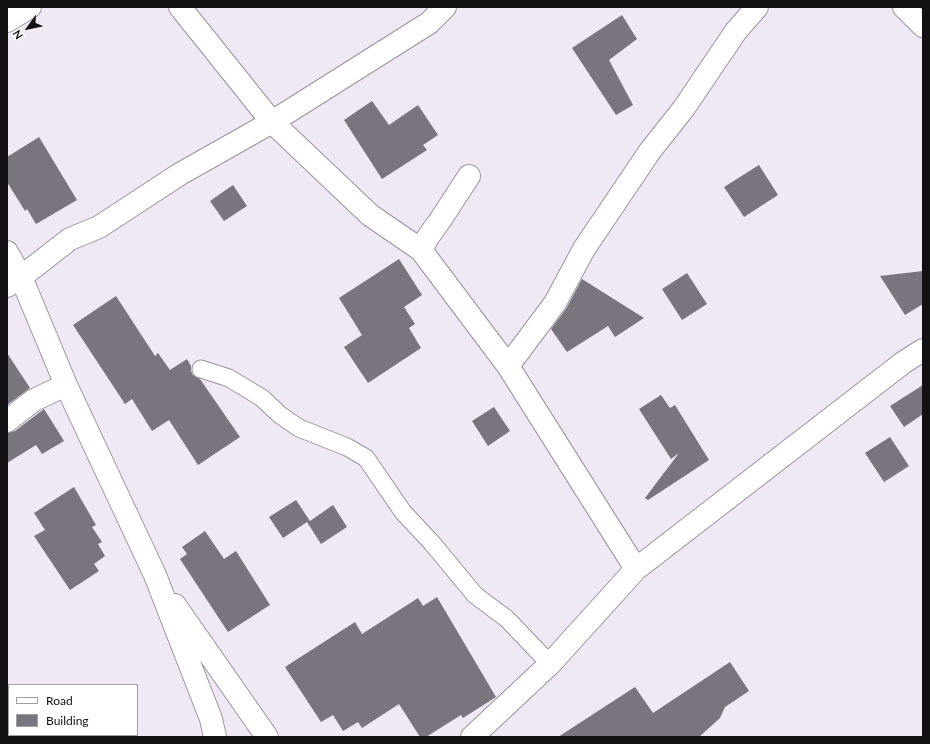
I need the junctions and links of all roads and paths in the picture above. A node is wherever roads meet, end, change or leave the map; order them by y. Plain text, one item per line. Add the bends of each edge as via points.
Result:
1 (30, 7) edge
2 (180, 7) edge
3 (445, 7) edge
4 (757, 7) edge
5 (904, 7) edge
6 (7, 21) edge
7 (923, 26) edge
8 (272, 122) junction
9 (469, 176) dead end
10 (421, 250) junction
11 (7, 252) edge
12 (14, 282) edge
13 (923, 350) edge
14 (508, 366) junction
15 (201, 369) dead end
16 (66, 385) junction
17 (7, 421) edge
18 (636, 569) junction
19 (155, 575) junction
20 (550, 664) junction
21 (215, 737) edge
22 (267, 737) edge
23 (472, 737) edge

1 - 6 street
2 - 8 street
3 - 8 street via 429,23
4 - 14 street via 736,31 684,108 650,151 584,249 555,303
5 - 7 street
8 - 10 street via 370,215
8 - 12 street via 180,174 99,227 70,239
9 - 10 street
10 - 14 street
11 - 12 street
12 - 16 street
13 - 18 street
14 - 18 street
15 - 20 lane via 229,378 262,398 299,428 348,447 366,458 403,512 475,595 507,619
16 - 17 street via 34,400
16 - 19 street
18 - 20 street
19 - 21 street via 211,719
19 - 22 street
20 - 23 street

